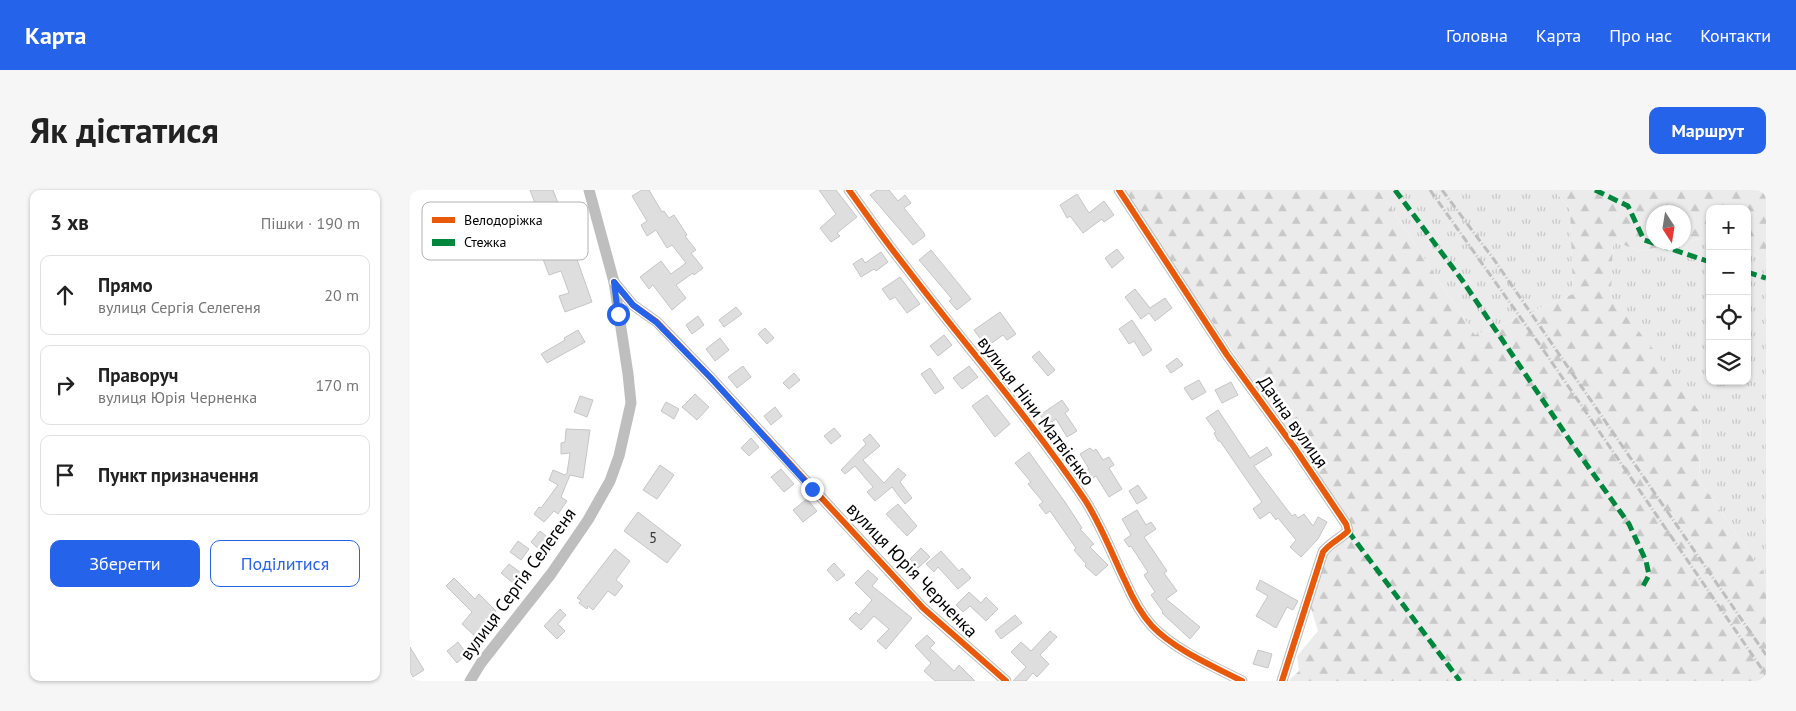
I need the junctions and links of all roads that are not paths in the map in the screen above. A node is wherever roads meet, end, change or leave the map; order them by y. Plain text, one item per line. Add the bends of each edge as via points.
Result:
1 (589, 190) edge
2 (849, 190) edge
3 (1119, 190) edge
4 (614, 282) junction
5 (470, 681) edge
6 (1006, 681) edge
7 (1242, 681) edge
8 (1282, 681) edge

1 - 4 street, вулиця Сергія Селегеня
2 - 7 street, вулиця Ніни Матвієнко via 1085,500 1132,596 1152,626 1203,661
3 - 8 street, Дачна вулиця via 1227,355 1346,524 1348,531 1323,552
4 - 5 street, вулиця Сергія Селегеня via 631,403 610,481 551,574
4 - 6 street, вулиця Юрія Черненка via 633,305 656,322 710,377 923,608

